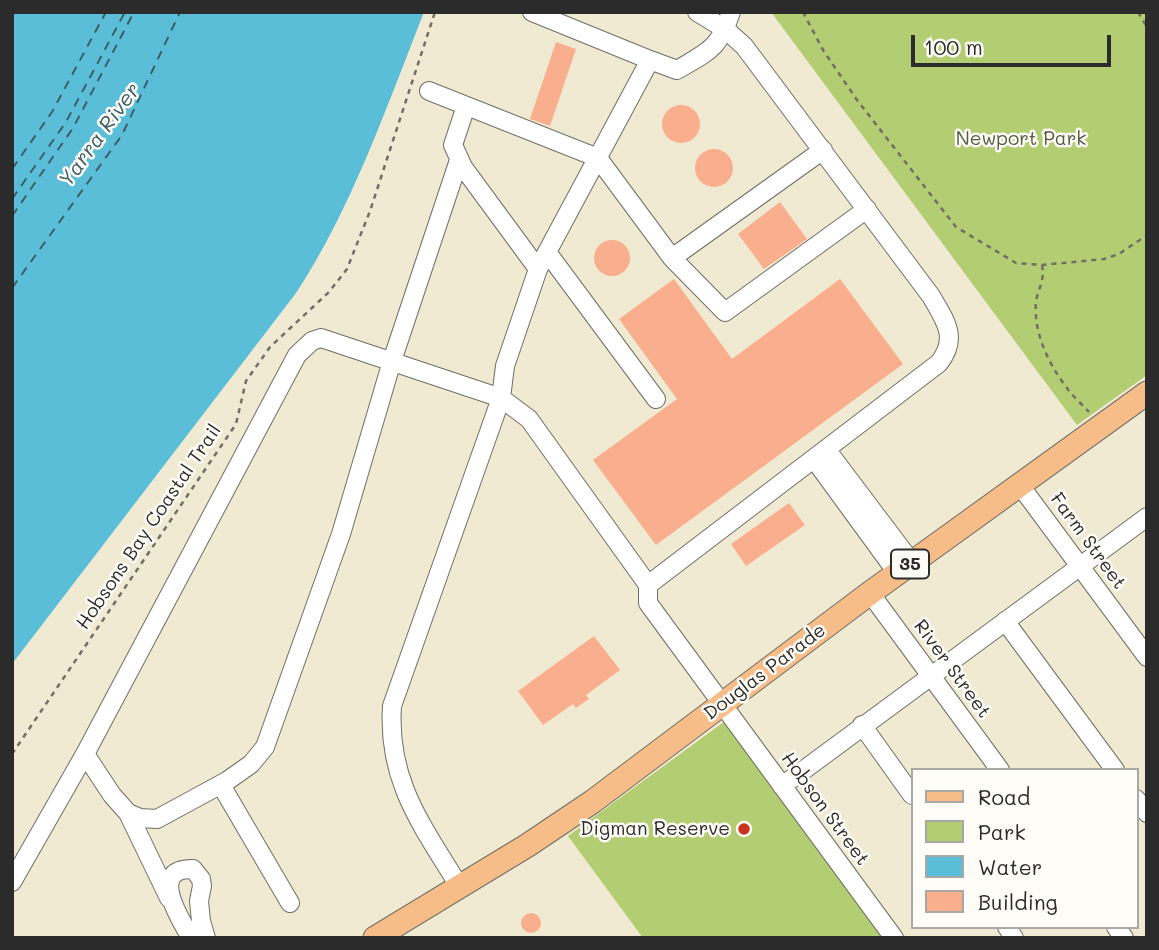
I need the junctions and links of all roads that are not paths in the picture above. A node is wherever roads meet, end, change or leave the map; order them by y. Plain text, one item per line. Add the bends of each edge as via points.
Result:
1 (532, 12) edge
2 (697, 12) edge
3 (728, 21) edge
4 (650, 60) junction
5 (429, 91) dead end
6 (466, 106) junction
7 (822, 150) junction
8 (598, 158) junction
9 (458, 160) junction
10 (867, 209) junction
11 (547, 252) junction
12 (672, 258) junction
13 (538, 269) junction
14 (392, 361) junction
15 (1147, 393) edge
16 (501, 398) junction
17 (656, 399) dead end
18 (820, 454) junction
19 (1019, 484) junction
20 (1147, 517) edge
21 (1080, 566) junction
22 (905, 568) junction
23 (648, 585) junction
24 (870, 593) junction
25 (1005, 621) junction
26 (1147, 657) edge
27 (931, 675) junction
28 (722, 704) junction
29 (862, 725) junction
30 (85, 754) junction
31 (999, 768) edge
32 (1114, 768) edge
33 (221, 785) junction
34 (782, 786) junction
35 (911, 794) edge
36 (128, 813) junction
37 (12, 882) edge
38 (459, 886) junction
39 (290, 903) dead end
40 (175, 909) junction
41 (191, 938) edge
42 (206, 938) edge
43 (375, 938) edge
44 (894, 938) edge

1 - 4 street
2 - 3 street
3 - 4 street via 724,34 709,51 677,70
3 - 7 street
4 - 8 street
5 - 6 street
6 - 8 street
6 - 9 street via 453,145
7 - 10 street
7 - 12 street
8 - 11 street
8 - 12 street
9 - 13 street
9 - 14 street
10 - 12 street via 725,312
10 - 18 street via 931,296 947,323 950,340 939,363
11 - 13 street
11 - 17 street
13 - 16 street via 505,366
14 - 16 street, Hobson Street
14 - 30 street, Hobson Street via 321,338 297,355
14 - 33 street via 341,534 260,754
15 - 19 main road, Douglas Parade / 35
16 - 23 street, Hobson Street via 529,419
16 - 38 street via 392,706 390,732 396,769 409,804
18 - 22 street
18 - 23 street
19 - 21 street, Farm Street
19 - 22 main road, Douglas Parade / 35
20 - 21 street
21 - 25 street
21 - 26 street, Farm Street
22 - 24 main road, Douglas Parade / 35
23 - 28 street, Hobson Street via 648,603
24 - 27 street, River Street
24 - 28 main road, Douglas Parade / 35
25 - 27 street
25 - 32 street
27 - 29 street
27 - 31 street, River Street
28 - 34 street, Hobson Street
28 - 38 main road, Douglas Parade / 35 via 592,802
29 - 34 street
29 - 35 street
30 - 36 street
30 - 37 street
33 - 36 street via 157,819
33 - 39 street
34 - 44 street, Hobson Street
36 - 40 street
38 - 43 main road, Douglas Parade / 35
40 - 41 street
40 - 42 street via 169,884 174,874 193,869 201,879 200,911

